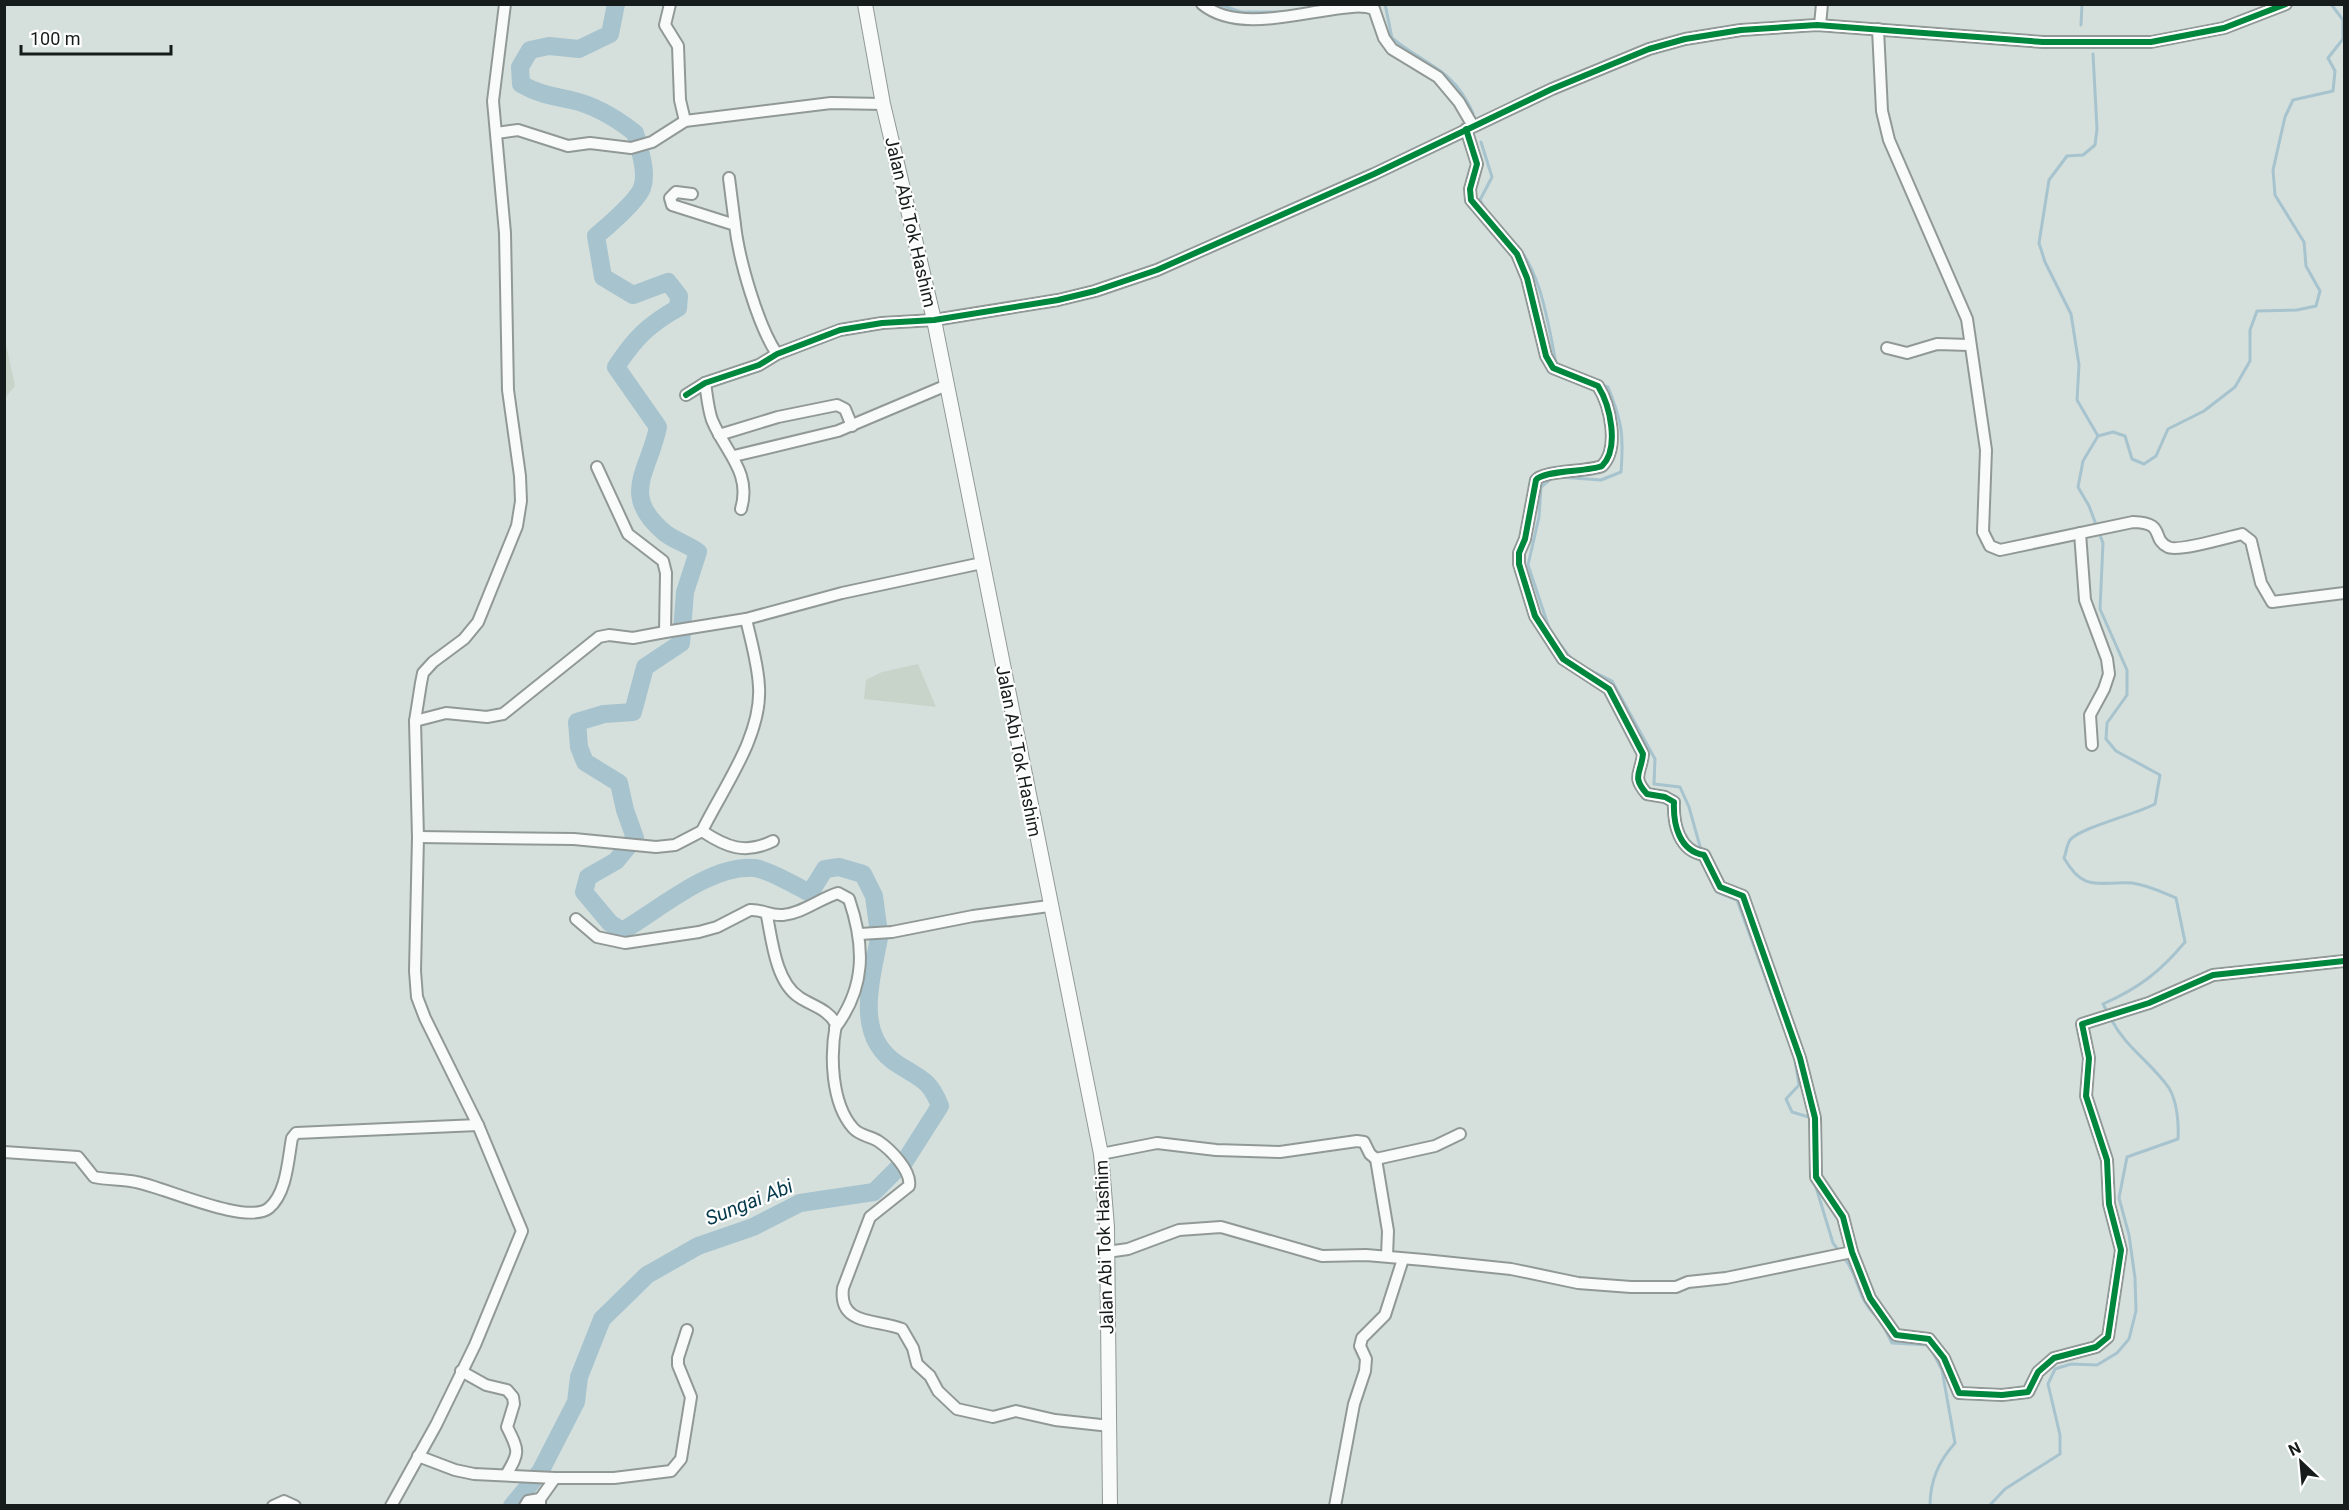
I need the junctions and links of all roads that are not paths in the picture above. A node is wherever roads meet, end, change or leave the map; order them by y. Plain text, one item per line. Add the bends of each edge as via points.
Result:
1 (505, 4) edge
2 (670, 4) edge
3 (865, 4) edge
4 (1202, 4) edge
5 (1822, 4) edge
6 (2286, 4) edge
7 (1820, 25) junction
8 (1878, 29) junction
9 (883, 104) junction
10 (685, 121) junction
11 (1469, 128) junction
12 (495, 133) junction
13 (729, 178) dead end
14 (692, 194) dead end
15 (735, 225) junction
16 (934, 321) junction
17 (1969, 345) junction
18 (1887, 348) dead end
19 (777, 354) junction
20 (705, 383) junction
21 (947, 385) junction
22 (686, 395) dead end
23 (852, 426) junction
24 (720, 435) junction
25 (734, 456) junction
26 (597, 467) dead end
27 (741, 509) dead end
28 (2086, 532) junction
29 (982, 562) junction
30 (2344, 593) edge
31 (746, 619) junction
32 (671, 631) junction
33 (415, 721) junction
34 (2091, 745) dead end
35 (702, 831) junction
36 (418, 837) junction
37 (773, 841) dead end
38 (1049, 906) junction
39 (767, 916) junction
40 (576, 919) dead end
41 (860, 934) junction
42 (2344, 962) edge
43 (835, 1028) junction
44 (478, 1125) junction
45 (1460, 1134) dead end
46 (4, 1152) edge
47 (1101, 1154) junction
48 (1376, 1159) junction
49 (1107, 1252) junction
50 (1845, 1254) junction
51 (1387, 1256) junction
52 (1404, 1259) junction
53 (687, 1330) dead end
54 (461, 1371) junction
55 (1110, 1426) junction
56 (418, 1456) junction
57 (506, 1475) junction
58 (555, 1478) junction
59 (540, 1502) edge
60 (273, 1506) edge
61 (295, 1506) edge
62 (391, 1506) edge
63 (525, 1506) edge
64 (1110, 1506) edge
65 (1335, 1506) edge

1 - 12 street via 493,101
2 - 10 street via 665,25 678,46 680,100
3 - 9 main road, Jalan Abi Tok Hashim
4 - 11 street via 1230,18 1374,9 1392,49 1438,77 1459,102
5 - 7 street
6 - 8 street via 2224,28 2151,42 2043,42
7 - 8 street
7 - 11 street via 1713,34 1649,49
8 - 17 street via 1882,111 1889,140 1953,283 1967,319
9 - 10 street via 831,103
9 - 16 main road, Jalan Abi Tok Hashim
10 - 12 street via 652,142 631,148 590,142 568,146 518,130
11 - 16 street via 1157,270 1067,298
11 - 50 street via 1477,164 1471,200 1517,254 1527,278 1546,356 1553,368 1598,386 1611,421 1611,451 1602,466 1544,474 1536,480 1519,553 1530,602 1563,659 1609,689 1644,754 1637,781 1647,795 1674,802 1682,842 1700,855 1720,887 1743,896 1800,1058 1815,1118 1816,1177 1843,1217
12 - 33 street via 505,234 508,390 520,476 520,512 478,622 423,673
13 - 15 street
14 - 15 street via 676,192 670,198 672,205
15 - 19 street via 755,300
16 - 19 street via 857,326
16 - 21 main road, Jalan Abi Tok Hashim
17 - 18 street via 1937,344 1907,353
17 - 28 street via 1985,440 1982,503 1986,541 2000,550
19 - 20 street via 759,365
20 - 22 street
20 - 24 street via 711,417
21 - 23 street
21 - 29 main road, Jalan Abi Tok Hashim
23 - 24 street via 845,409 837,405 778,417
23 - 25 street
24 - 25 street
25 - 27 street via 745,487
26 - 32 street via 628,534 663,561
28 - 30 street via 2133,522 2150,524 2156,527 2162,541 2174,548 2242,534 2252,541 2261,583 2272,602
28 - 34 street via 2085,600 2109,674 2090,715
29 - 31 street
29 - 38 main road, Jalan Abi Tok Hashim
31 - 32 street
31 - 35 street via 759,687 756,722
32 - 33 street via 633,638 599,637 495,717 446,713
33 - 36 street
35 - 36 street via 675,844 656,847 622,842
35 - 37 street via 738,849 752,849
36 - 44 street via 417,997
38 - 41 street
38 - 47 main road, Jalan Abi Tok Hashim
39 - 40 street via 750,910 699,932 626,943 597,937
39 - 41 street via 786,915 838,893 849,899
39 - 43 street via 785,982 798,997 833,1018
41 - 43 street via 858,982 847,1012
42 - 50 street via 2213,975 2149,1003 2082,1024 2090,1058 2086,1096 2107,1161 2109,1204 2121,1250 2108,1338 2096,1347 2054,1358 2038,1372 2028,1392 1965,1395 1956,1389 1944,1358 1929,1339 1896,1335
43 - 55 street via 833,1061 843,1112 856,1131 895,1155 907,1174 909,1186 870,1217 843,1288 845,1309 858,1318 902,1329 917,1364 957,1409 993,1417 1016,1411
44 - 46 street via 296,1133 282,1189 270,1208 255,1215 134,1181 94,1177 78,1157
44 - 54 street via 522,1231 494,1303
45 - 48 street via 1435,1146
47 - 48 street via 1157,1143 1280,1152 1364,1142
47 - 49 main road, Jalan Abi Tok Hashim
48 - 51 street via 1389,1231
49 - 51 street via 1128,1249 1179,1230 1205,1227 1255,1235 1322,1256
49 - 55 main road, Jalan Abi Tok Hashim
50 - 52 street via 1676,1287 1578,1283 1510,1269
51 - 52 street
52 - 65 street via 1385,1315 1362,1338 1365,1371 1354,1404
53 - 58 street via 678,1365 691,1397 681,1459 676,1466 671,1471 614,1478
54 - 56 street
54 - 57 street via 486,1385 507,1390 513,1397 507,1427 518,1451
55 - 64 main road, Jalan Abi Tok Hashim
56 - 57 street via 455,1470
56 - 62 street
57 - 58 street
58 - 59 street
59 - 63 street via 528,1502
60 - 61 street via 284,1501

